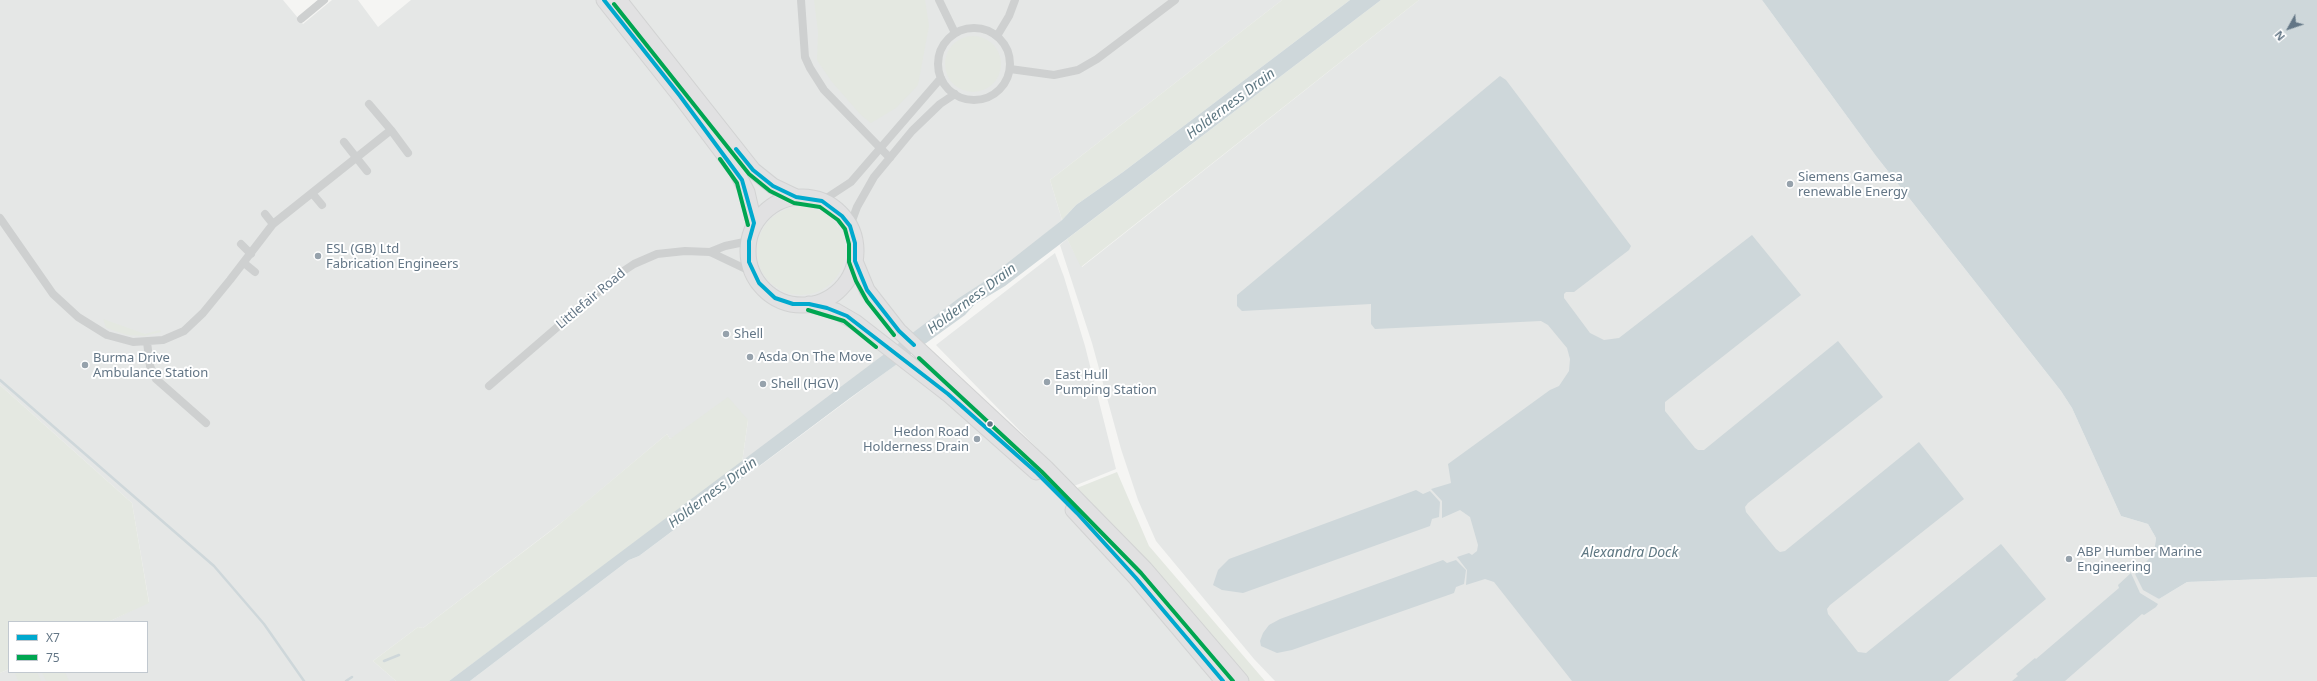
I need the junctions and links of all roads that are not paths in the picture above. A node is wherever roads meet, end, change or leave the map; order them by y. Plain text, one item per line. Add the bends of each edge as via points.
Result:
1 (324, 0) edge
2 (604, 0) edge
3 (619, 0) edge
4 (801, 0) edge
5 (939, 0) edge
6 (1015, 0) edge
7 (1175, 0) edge
8 (301, 19) dead end
9 (955, 33) junction
10 (997, 36) junction
11 (1010, 69) junction
12 (941, 78) junction
13 (955, 94) junction
14 (369, 104) dead end
15 (391, 130) junction
16 (344, 142) dead end
17 (881, 150) junction
18 (408, 153) dead end
19 (356, 157) junction
20 (890, 158) junction
21 (367, 170) dead end
22 (312, 193) junction
23 (796, 197) junction
24 (822, 201) junction
25 (322, 205) dead end
26 (265, 214) dead end
27 (0, 218) edge
28 (754, 223) junction
29 (273, 224) junction
30 (850, 226) junction
31 (749, 241) junction
32 (241, 244) dead end
33 (710, 252) junction
34 (251, 254) junction
35 (855, 261) junction
36 (244, 263) junction
37 (255, 272) dead end
38 (752, 272) junction
39 (809, 304) junction
40 (147, 342) junction
41 (489, 386) dead end
42 (206, 423) dead end
43 (1223, 681) edge
44 (1241, 681) edge

1 - 8 street
2 - 28 highway via 737,172 747,192
3 - 23 highway via 753,170 773,186
4 - 17 street via 805,57 810,68 824,90
5 - 9 street
6 - 10 street
7 - 11 street via 1097,59 1078,70 1054,75
9 - 10 street via 976,28 987,30
9 - 12 street via 943,45 940,53 938,66
10 - 11 street via 1005,45 1010,57
11 - 13 street via 1003,86 989,97 977,100
12 - 13 street
12 - 17 street
13 - 20 street via 940,104 912,131
14 - 15 street
15 - 18 street
15 - 19 street
16 - 19 street
17 - 20 street
17 - 24 street via 851,182
19 - 21 street
19 - 22 street
20 - 30 street via 874,177 857,206
22 - 25 street
22 - 29 street
23 - 24 highway
23 - 28 highway via 780,201 767,209
24 - 30 highway via 838,211
26 - 29 street
27 - 40 street via 53,294 78,316 107,335 133,342
28 - 31 highway
29 - 34 street
30 - 35 highway via 855,243
31 - 33 street, Littlefair Road
31 - 38 highway
32 - 34 street
33 - 38 street, Littlefair Road
33 - 41 street, Littlefair Road via 656,254 634,264
34 - 36 street
35 - 39 highway via 849,277 839,290 825,299
35 - 44 highway via 867,290 899,331 1046,468 1145,569
36 - 37 street
36 - 40 street via 184,331 163,340
38 - 39 highway via 759,283 775,298 793,304
39 - 43 highway via 847,316 948,394 1037,473 1136,578
40 - 42 street via 150,366 156,379

